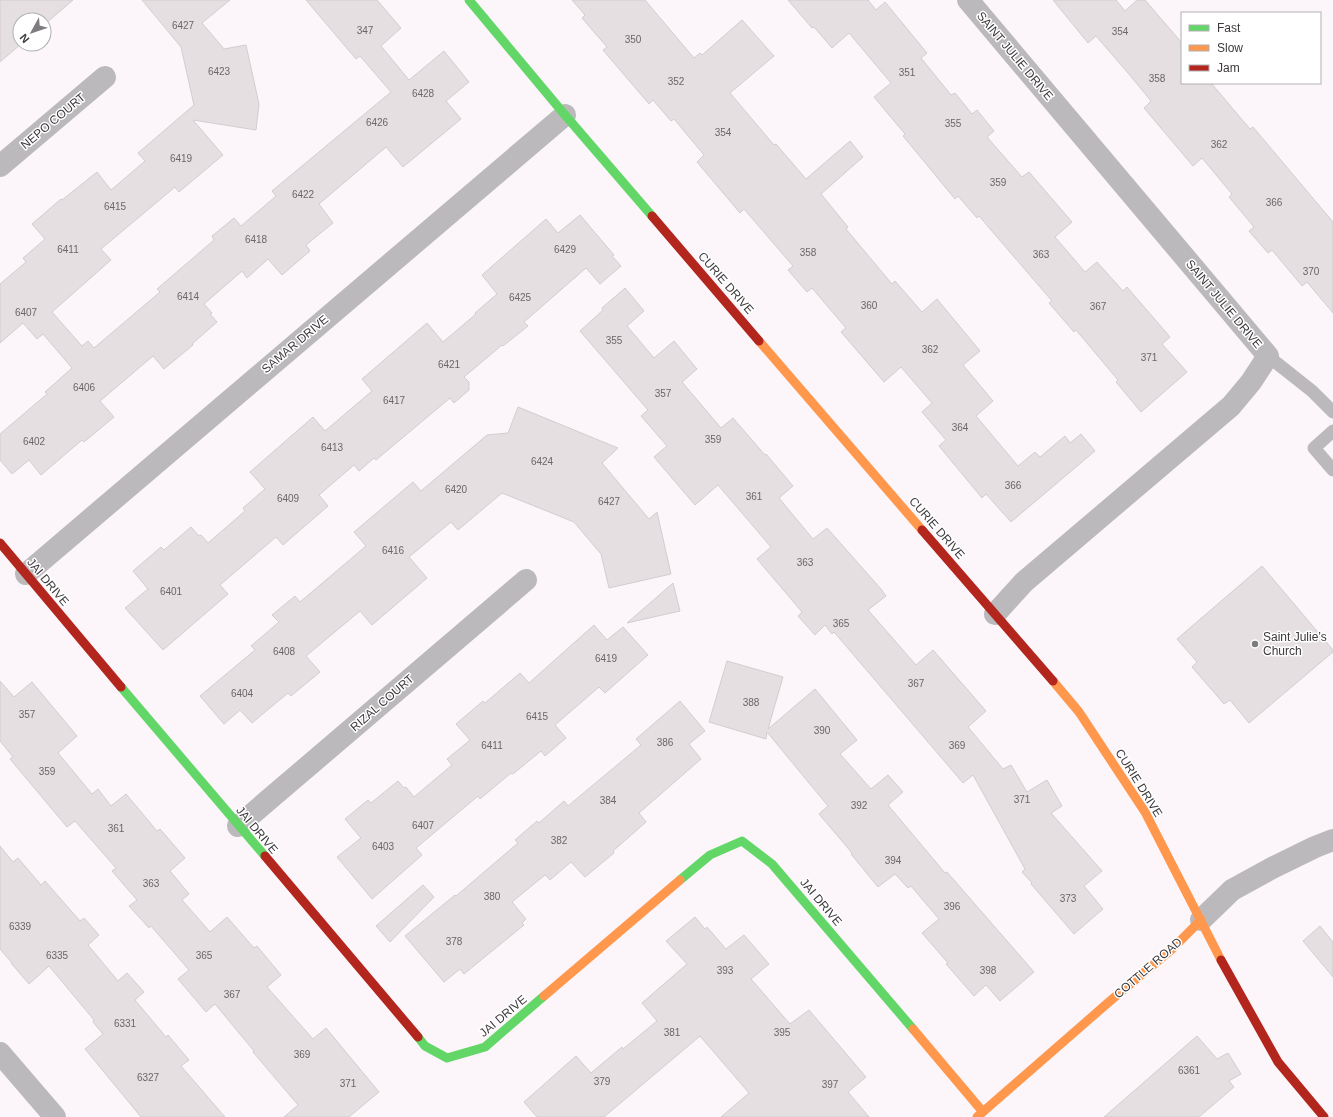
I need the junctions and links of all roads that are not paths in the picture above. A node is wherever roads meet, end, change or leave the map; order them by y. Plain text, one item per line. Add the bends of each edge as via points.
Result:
1 (468, 0) edge
2 (968, 0) edge
3 (105, 77) dead end
4 (565, 114) junction
5 (0, 166) edge
6 (1268, 356) junction
7 (1333, 412) edge
8 (1333, 431) edge
9 (1333, 470) edge
10 (0, 543) edge
11 (26, 574) junction
12 (526, 580) dead end
13 (996, 614) junction
14 (238, 826) junction
15 (1333, 840) edge
16 (1201, 920) junction
17 (0, 1053) edge
18 (980, 1115) edge
19 (55, 1117) edge
20 (1324, 1117) edge

1 - 4 street, CURIE DRIVE
2 - 6 street, SAINT JULIE DRIVE
3 - 5 street, NEPO COURT
4 - 11 street, SAMAR DRIVE
4 - 13 street, CURIE DRIVE
6 - 7 lane via 1312,391
6 - 13 street, SAINT JULIE DRIVE via 1231,406 1024,582
8 - 9 lane via 1314,448
10 - 11 street, JAI DRIVE
11 - 14 street, JAI DRIVE
12 - 14 street, RIZAL COURT
13 - 16 street, CURIE DRIVE via 1083,718 1145,812
14 - 18 street, JAI DRIVE via 425,1046 447,1058 485,1047 710,855 742,841 772,864 949,1071
15 - 16 street, COTTLE ROAD via 1232,890
16 - 18 street, COTTLE ROAD via 1171,950
16 - 20 street, CURIE DRIVE via 1278,1062
17 - 19 street

